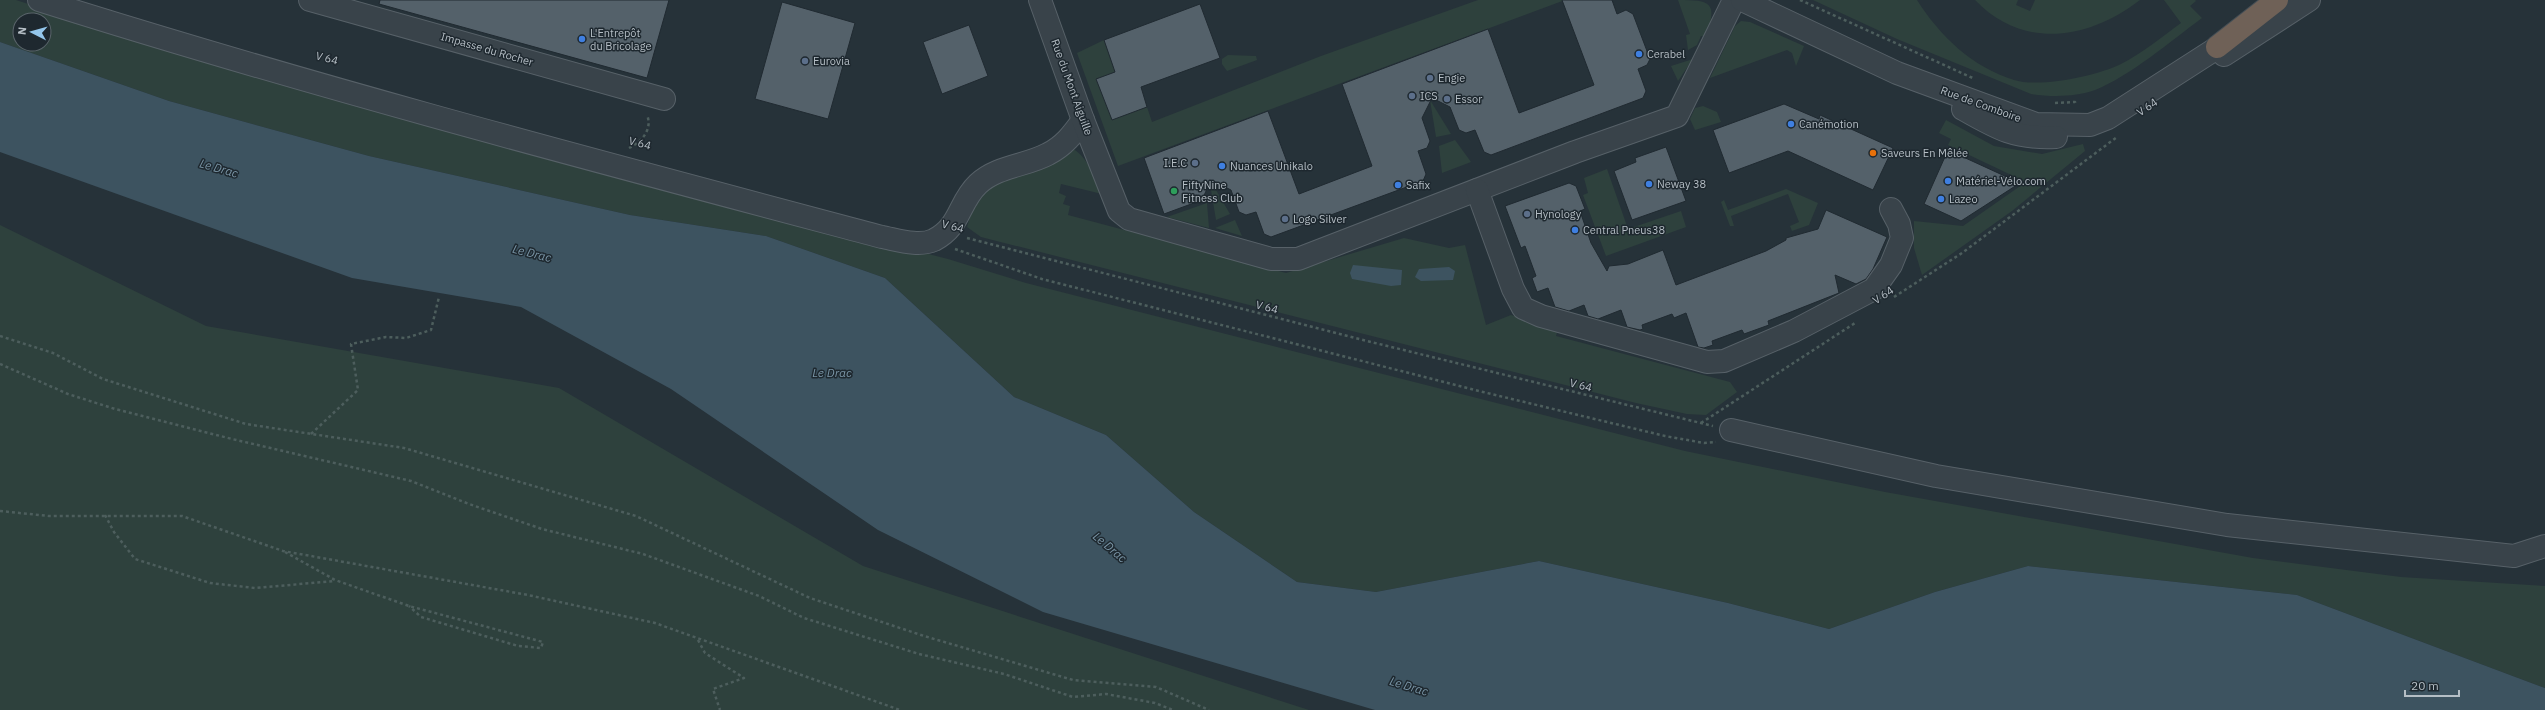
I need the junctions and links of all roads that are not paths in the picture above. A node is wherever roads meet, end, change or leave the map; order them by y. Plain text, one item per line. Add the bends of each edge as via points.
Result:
1 (39, 0) edge
2 (310, 0) edge
3 (1040, 0) edge
4 (2277, 0) edge
5 (2292, 0) edge
6 (2309, 0) edge
7 (1745, 1) edge
8 (2217, 47) junction
9 (664, 99) dead end
10 (1083, 120) junction
11 (2088, 137) junction
12 (1477, 190) junction
13 (1891, 210) dead end
14 (1725, 434) road end
15 (2545, 546) edge

1 - 10 street via 211,54 573,155 912,243 939,236 954,225 966,197 979,183 1011,167 1048,154 1067,141
2 - 9 street, Impasse du Rocher
3 - 10 street, Rue du Mont Aiguille
4 - 8 highway
5 - 8 street, Rue de Comboire
6 - 11 street via 2110,128
7 - 11 street, Rue de Comboire via 1897,73 2036,124
7 - 12 street, Rue du Mont Aiguille via 1677,116
8 - 11 street, Rue de Comboire via 2097,123
10 - 12 street, Rue du Mont Aiguille via 1119,211 1129,219 1271,258 1298,260
12 - 13 street via 1513,289 1523,308 1541,316 1707,362 1724,361 1794,331 1874,289 1891,265 1902,238 1899,224
14 - 15 street via 1936,476 2227,525 2514,556

